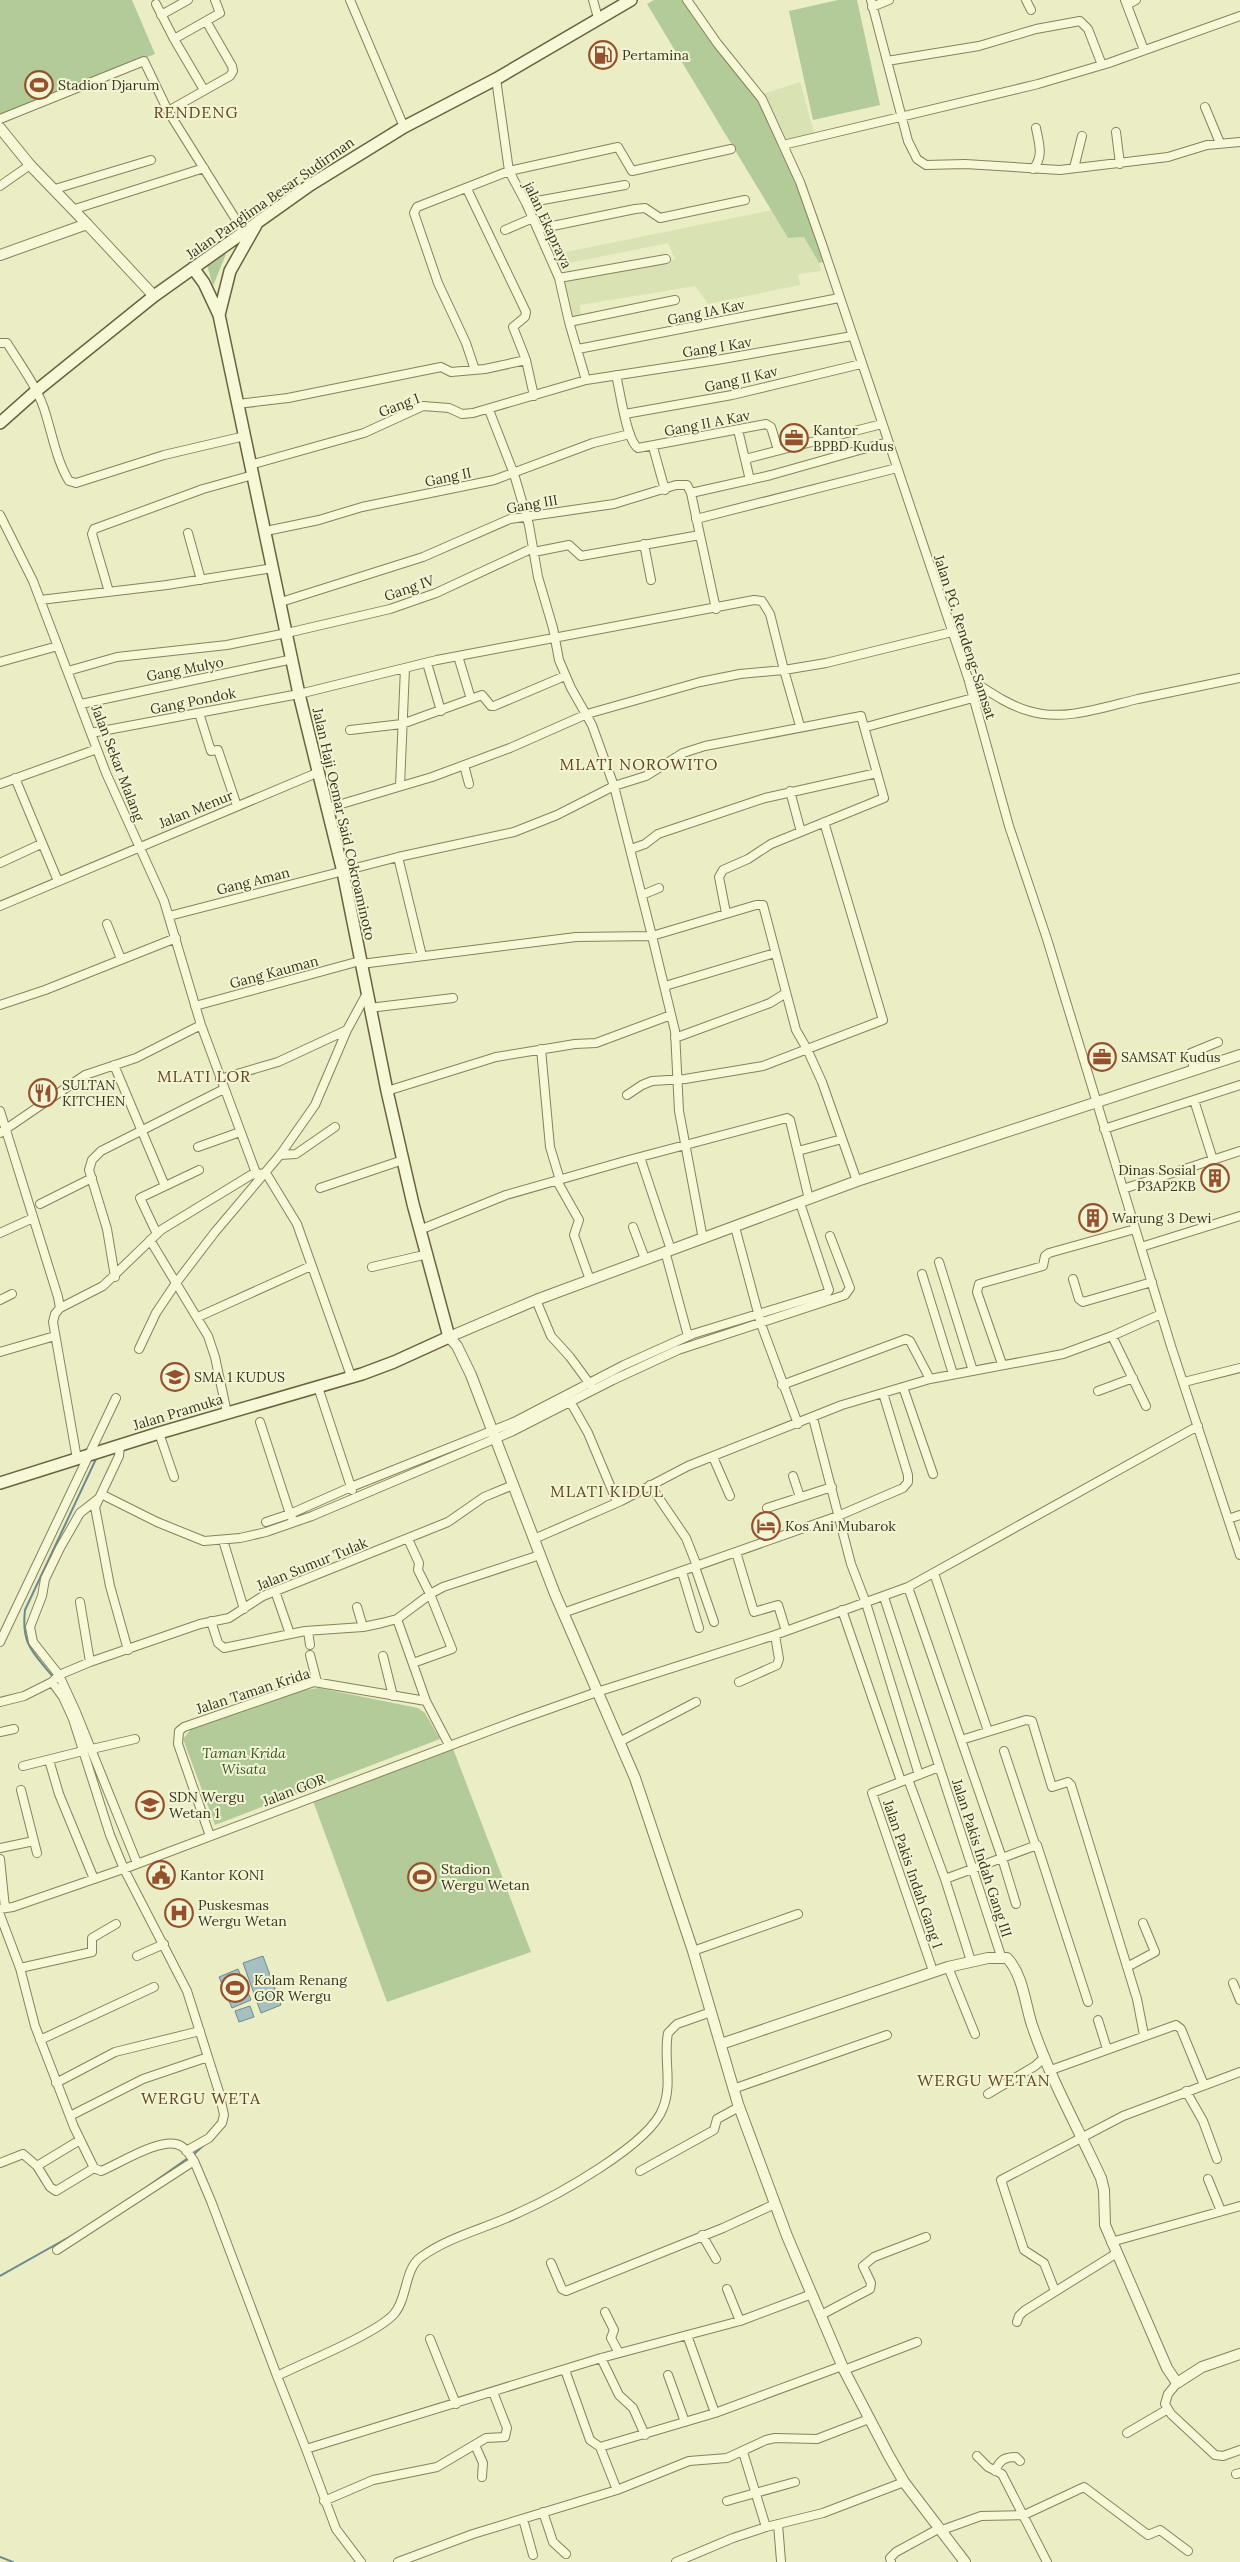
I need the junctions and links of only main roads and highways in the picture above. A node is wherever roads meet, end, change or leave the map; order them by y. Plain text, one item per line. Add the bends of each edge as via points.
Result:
1 (631, 0) edge
2 (260, 219) junction
3 (193, 268) junction
4 (218, 316) junction
5 (0, 423) edge
6 (448, 1333) joint
7 (0, 1483) edge

1 - 2 main road, Jalan Panglima Besar Sudirman via 343,163
2 - 3 main road, Jalan Panglima Besar Sudirman
2 - 4 main road via 230,271
3 - 4 main road, Jalan Haji Oemar Said Cokroaminoto
3 - 5 main road, Jalan Panglima Besar Sudirman via 154,296
4 - 6 main road, Jalan Haji Oemar Said Cokroaminoto via 299,694 343,872 387,1091
6 - 7 main road, Jalan Pramuka via 394,1362 120,1445 88,1456 80,1464

